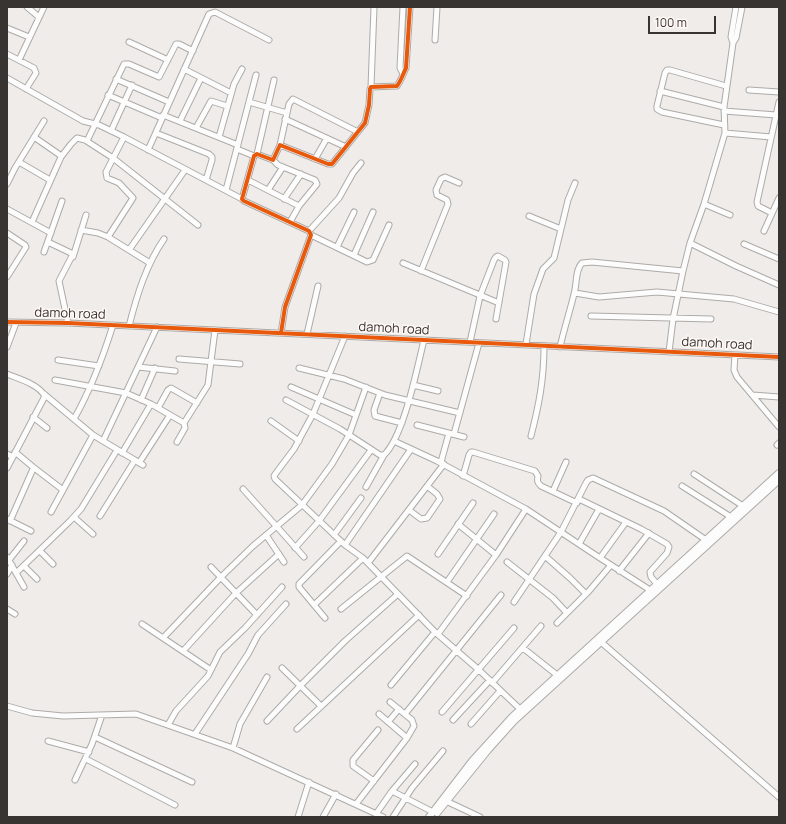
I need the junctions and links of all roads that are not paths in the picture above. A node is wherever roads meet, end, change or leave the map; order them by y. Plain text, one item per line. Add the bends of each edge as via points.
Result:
1 (27, 7) edge
2 (44, 7) edge
3 (374, 7) edge
4 (403, 7) edge
5 (410, 7) edge
6 (437, 7) edge
7 (736, 7) edge
8 (742, 7) edge
9 (39, 17) junction
10 (7, 28) edge
11 (29, 37) junction
12 (269, 40) dead end
13 (435, 40) dead end
14 (129, 42) dead end
15 (733, 43) junction
16 (193, 51) junction
17 (7, 54) edge
18 (19, 60) junction
19 (168, 60) junction
20 (184, 69) junction
21 (242, 69) dead end
22 (403, 74) junction
23 (256, 75) dead end
24 (201, 78) junction
25 (116, 79) junction
26 (274, 80) dead end
27 (8, 81) edge
28 (132, 85) junction
29 (726, 86) junction
30 (371, 87) junction
31 (26, 89) junction
32 (749, 90) dead end
33 (660, 91) junction
34 (779, 92) edge
35 (231, 93) junction
36 (108, 95) junction
37 (124, 102) junction
38 (169, 102) junction
39 (249, 102) junction
40 (779, 102) edge
41 (227, 106) junction
42 (268, 107) junction
43 (724, 109) junction
44 (776, 115) junction
45 (163, 116) junction
46 (286, 116) junction
47 (44, 121) dead end
48 (180, 121) junction
49 (95, 124) junction
50 (724, 125) junction
51 (196, 128) junction
52 (111, 131) junction
53 (358, 132) junction
54 (156, 133) junction
55 (725, 133) junction
56 (34, 137) junction
57 (124, 137) junction
58 (219, 137) junction
59 (771, 137) junction
60 (327, 138) junction
61 (87, 141) junction
62 (280, 145) junction
63 (237, 147) junction
64 (346, 147) junction
65 (148, 150) junction
66 (255, 155) junction
67 (61, 157) junction
68 (113, 158) junction
69 (315, 159) junction
70 (273, 160) junction
71 (19, 162) junction
72 (361, 163) dead end
73 (284, 167) junction
74 (185, 170) junction
75 (301, 174) junction
76 (50, 180) junction
77 (206, 180) junction
78 (248, 180) junction
79 (7, 182) edge
80 (459, 183) dead end
81 (575, 183) dead end
82 (226, 190) junction
83 (268, 190) junction
84 (779, 198) edge
85 (242, 199) junction
86 (284, 199) junction
87 (164, 200) junction
88 (62, 201) dead end
89 (704, 204) junction
90 (299, 206) junction
91 (7, 210) edge
92 (354, 212) dead end
93 (373, 212) dead end
94 (772, 213) junction
95 (86, 215) dead end
96 (730, 215) dead end
97 (529, 216) dead end
98 (32, 222) junction
99 (290, 222) junction
100 (198, 225) dead end
101 (389, 225) dead end
102 (561, 229) junction
103 (81, 230) junction
104 (764, 231) dead end
105 (7, 233) edge
106 (51, 233) junction
107 (310, 233) junction
108 (108, 237) junction
109 (164, 239) dead end
110 (48, 242) junction
111 (690, 243) junction
112 (744, 244) dead end
113 (337, 247) junction
114 (129, 250) junction
115 (44, 252) dead end
116 (73, 254) junction
117 (354, 255) junction
118 (779, 259) edge
119 (150, 263) junction
120 (403, 264) dead end
121 (70, 266) dead end
122 (422, 271) junction
123 (683, 271) junction
124 (7, 277) edge
125 (779, 285) edge
126 (318, 286) dead end
127 (575, 293) junction
128 (679, 294) junction
129 (480, 296) junction
130 (499, 303) junction
131 (779, 312) edge
132 (590, 316) dead end
133 (496, 319) dead end
134 (673, 319) junction
135 (711, 319) dead end
136 (7, 322) edge
137 (16, 322) junction
138 (68, 323) junction
139 (113, 325) junction
140 (129, 326) junction
141 (157, 327) junction
142 (215, 330) junction
143 (281, 333) junction
144 (307, 334) junction
145 (345, 336) junction
146 (424, 340) junction
147 (470, 342) junction
148 (479, 343) junction
149 (526, 344) junction
150 (544, 346) junction
151 (7, 347) edge
152 (560, 347) junction
153 (670, 352) junction
154 (735, 355) junction
155 (779, 357) edge
156 (179, 359) dead end
157 (58, 360) dead end
158 (211, 361) junction
159 (240, 364) dead end
160 (99, 366) junction
161 (138, 366) junction
162 (155, 368) junction
163 (299, 368) dead end
164 (175, 371) dead end
165 (7, 374) edge
166 (329, 375) junction
167 (55, 380) dead end
168 (413, 385) junction
169 (90, 387) junction
170 (291, 387) dead end
171 (366, 387) junction
172 (438, 391) dead end
173 (44, 393) junction
174 (126, 393) junction
175 (380, 393) junction
176 (753, 395) junction
177 (779, 397) edge
178 (319, 399) junction
179 (142, 400) junction
180 (286, 400) dead end
181 (408, 401) junction
182 (197, 403) junction
183 (151, 404) junction
184 (158, 408) junction
185 (460, 413) junction
186 (313, 414) junction
187 (356, 414) junction
188 (170, 415) junction
189 (33, 417) junction
190 (74, 419) junction
191 (272, 421) dead end
192 (184, 423) junction
193 (402, 423) junction
194 (417, 425) dead end
195 (779, 427) edge
196 (47, 428) dead end
197 (451, 434) junction
198 (93, 435) junction
199 (349, 435) junction
200 (531, 436) dead end
201 (464, 437) dead end
202 (103, 441) junction
203 (299, 441) junction
204 (394, 441) junction
205 (177, 442) dead end
206 (411, 449) junction
207 (371, 450) junction
208 (119, 451) junction
209 (7, 454) edge
210 (14, 454) junction
211 (384, 455) junction
212 (566, 462) dead end
213 (139, 463) junction
214 (442, 463) junction
215 (33, 467) junction
216 (7, 468) edge
217 (779, 473) edge
218 (694, 474) dead end
219 (463, 476) junction
220 (779, 480) edge
221 (427, 486) junction
222 (682, 486) dead end
223 (366, 487) dead end
224 (242, 489) dead end
225 (63, 490) junction
226 (553, 491) junction
227 (361, 498) dead end
228 (578, 501) junction
229 (473, 503) dead end
230 (302, 505) junction
231 (743, 506) junction
232 (526, 509) junction
233 (599, 509) junction
234 (409, 510) junction
235 (51, 512) dead end
236 (494, 514) dead end
237 (100, 516) dead end
238 (74, 517) junction
239 (731, 517) junction
240 (9, 520) edge
241 (319, 521) junction
242 (626, 522) junction
243 (458, 524) junction
244 (276, 527) junction
245 (31, 531) dead end
246 (561, 532) junction
247 (649, 533) junction
248 (93, 534) dead end
249 (266, 535) junction
250 (334, 535) junction
251 (477, 539) junction
252 (706, 540) junction
253 (24, 541) dead end
254 (343, 543) junction
255 (579, 544) junction
256 (295, 548) junction
257 (40, 550) junction
258 (279, 554) junction
259 (438, 554) dead end
260 (496, 555) junction
261 (545, 556) junction
262 (304, 557) dead end
263 (363, 558) junction
264 (600, 558) junction
265 (9, 561) edge
266 (284, 562) dead end
267 (507, 562) dead end
268 (368, 563) junction
269 (53, 564) dead end
270 (611, 565) junction
271 (24, 566) junction
272 (211, 567) dead end
273 (619, 571) junction
274 (16, 573) junction
275 (7, 574) edge
276 (221, 577) junction
277 (381, 577) junction
278 (37, 579) dead end
279 (529, 579) junction
280 (448, 582) junction
281 (657, 584) junction
282 (24, 587) dead end
283 (282, 587) dead end
284 (650, 590) junction
285 (236, 593) junction
286 (398, 594) junction
287 (586, 594) junction
288 (501, 595) dead end
289 (467, 596) junction
290 (514, 602) dead end
291 (286, 604) dead end
292 (314, 605) junction
293 (7, 609) edge
294 (342, 609) dead end
295 (567, 613) junction
296 (15, 614) dead end
297 (257, 615) junction
298 (419, 615) junction
299 (325, 618) dead end
300 (557, 623) dead end
301 (142, 624) dead end
302 (541, 626) dead end
303 (514, 628) dead end
304 (437, 633) junction
305 (163, 638) junction
306 (601, 642) junction
307 (523, 648) junction
308 (456, 650) junction
309 (182, 651) junction
310 (282, 668) dead end
311 (211, 670) junction
312 (478, 670) junction
313 (557, 675) junction
314 (267, 677) dead end
315 (491, 681) junction
316 (391, 685) dead end
317 (300, 686) junction
318 (500, 691) junction
319 (390, 702) dead end
320 (7, 706) edge
321 (321, 706) junction
322 (399, 709) junction
323 (520, 709) junction
324 (442, 712) dead end
325 (379, 714) dead end
326 (405, 714) junction
327 (102, 715) junction
328 (267, 720) dead end
329 (454, 720) dead end
330 (388, 722) junction
331 (471, 724) dead end
332 (168, 725) junction
333 (297, 729) dead end
334 (378, 730) dead end
335 (195, 734) junction
336 (95, 737) junction
337 (407, 738) junction
338 (48, 741) dead end
339 (233, 748) junction
340 (443, 751) dead end
341 (89, 752) junction
342 (86, 759) junction
343 (415, 764) dead end
344 (75, 780) dead end
345 (374, 781) junction
346 (192, 782) dead end
347 (309, 782) junction
348 (392, 791) junction
349 (336, 794) junction
350 (406, 798) junction
351 (779, 798) edge
352 (446, 801) junction
353 (356, 804) junction
354 (175, 805) dead end
355 (376, 814) junction
356 (432, 815) edge
357 (298, 817) edge
358 (323, 817) edge
359 (383, 817) edge
360 (393, 817) edge
361 (480, 817) edge

1 - 9 street
2 - 9 street
3 - 30 street
4 - 22 street via 400,68
5 - 22 street via 406,68
6 - 13 street
7 - 15 street via 731,37
8 - 15 street
9 - 11 street
10 - 11 street
11 - 18 street
12 - 16 street via 212,12
14 - 19 street
15 - 29 street
16 - 19 street via 176,44
16 - 20 street
17 - 18 street
18 - 31 street via 36,70
19 - 25 street via 159,77 126,63 122,65
20 - 24 street
20 - 38 street
21 - 35 street
22 - 30 street via 397,86
23 - 39 street
24 - 35 street
24 - 48 street
25 - 28 street
25 - 36 street
26 - 42 street
27 - 31 street
28 - 37 street
28 - 38 street
29 - 33 street via 667,70
29 - 43 street
30 - 53 street via 365,123
31 - 49 street via 83,121
32 - 34 street
33 - 43 street
33 - 50 street via 656,106 659,111
35 - 41 street
36 - 37 street
36 - 49 street
37 - 45 street
37 - 52 street
38 - 45 street
39 - 42 street
39 - 63 street
40 - 44 street
41 - 51 street via 211,101
41 - 58 street
42 - 46 street
42 - 66 street
43 - 44 street
43 - 50 street
44 - 59 street
45 - 48 street
45 - 54 street
46 - 53 street via 291,101 296,100
46 - 60 street
46 - 62 street
47 - 56 street
48 - 51 street
49 - 52 street
49 - 61 street
50 - 55 street
51 - 58 street
52 - 57 street
53 - 64 street
54 - 65 street
54 - 77 street via 209,154 212,160
55 - 59 street
55 - 89 street
56 - 67 street
56 - 71 street
57 - 65 street
57 - 68 street
58 - 63 street
59 - 94 street via 756,202 758,206
60 - 64 street
60 - 69 street
61 - 67 street via 78,138
61 - 68 street
62 - 69 street
62 - 70 street
63 - 66 street
63 - 82 street
64 - 69 street via 332,164
65 - 74 street
66 - 70 street
66 - 78 street
67 - 76 street
68 - 87 street
68 - 108 street via 106,172 107,178 122,186 133,198
70 - 73 street
71 - 76 street
71 - 79 street
72 - 107 street via 339,198
73 - 75 street
73 - 83 street
74 - 77 street
74 - 87 street
75 - 86 street
75 - 90 street via 315,180 317,184
76 - 98 street
77 - 82 street
78 - 83 street
78 - 85 street
80 - 122 street via 445,177 436,190 437,195 447,200 448,204
81 - 102 street
82 - 85 street
83 - 86 street
84 - 94 street
85 - 99 street
86 - 90 street
87 - 100 street
87 - 114 street
88 - 106 street
89 - 96 street
89 - 111 street
90 - 99 street
91 - 98 street
92 - 113 street
93 - 117 street
94 - 104 street
95 - 103 street
97 - 102 street
98 - 106 street
99 - 107 street
101 - 117 street via 373,260 367,262
102 - 149 street via 554,258 543,269 534,294
103 - 108 street
103 - 116 street
105 - 124 street via 26,247
106 - 110 street
107 - 113 street
107 - 143 street via 285,307
108 - 114 street
109 - 119 street
110 - 115 street
110 - 116 street
111 - 123 street
111 - 125 street
112 - 118 street
113 - 117 street
114 - 119 street
116 - 121 street
116 - 138 street via 59,282
119 - 140 street via 137,295
120 - 122 street
122 - 129 street
123 - 127 street via 585,262 580,265
123 - 128 street
126 - 144 street
127 - 128 street via 599,297 657,292
127 - 152 street
128 - 131 street via 734,299
128 - 134 street
129 - 130 street
129 - 130 street via 494,260 498,256 505,260 506,265
129 - 147 street
130 - 133 street
132 - 134 street
134 - 135 street
134 - 153 street
136 - 137 street, damoh road
137 - 138 street, damoh road
137 - 151 street
138 - 139 street, damoh road
139 - 140 street, damoh road
139 - 160 street
140 - 141 street, damoh road
141 - 142 street, damoh road
141 - 161 street
142 - 143 street, damoh road
142 - 158 street
143 - 144 street, damoh road
144 - 145 street, damoh road
145 - 146 street, damoh road
145 - 166 street
146 - 147 street, damoh road
146 - 168 street
147 - 148 street, damoh road
148 - 149 street, damoh road
148 - 185 street
149 - 150 street, damoh road
150 - 152 street, damoh road
150 - 200 street via 540,399
152 - 153 street, damoh road
153 - 154 street, damoh road
154 - 155 street, damoh road
154 - 176 street via 736,374
156 - 158 street
157 - 160 street
158 - 159 street
158 - 182 street via 208,385
160 - 169 street
161 - 162 street
161 - 174 street
162 - 164 street
162 - 179 street
163 - 166 street
165 - 173 street via 27,382
166 - 171 street
166 - 178 street
167 - 169 street
168 - 172 street
168 - 181 street
169 - 174 street
169 - 190 street
170 - 178 street
171 - 175 street
171 - 187 street
173 - 189 street via 44,398
173 - 190 street
174 - 179 street
174 - 202 street
175 - 181 street
175 - 193 street via 374,410 375,416
176 - 177 street
176 - 195 street
178 - 186 street
178 - 187 street
179 - 183 street
180 - 186 street
181 - 185 street
181 - 193 street
182 - 184 street via 171,388
182 - 192 street
183 - 184 street
183 - 208 street
184 - 188 street
185 - 197 street
186 - 199 street
186 - 203 street
187 - 199 street
188 - 192 street
188 - 213 street
189 - 196 street
189 - 210 street
190 - 198 street
191 - 203 street
192 - 205 street via 185,428
193 - 204 street
194 - 197 street
197 - 201 street
197 - 214 street
198 - 202 street
198 - 225 street
199 - 207 street
199 - 230 street via 332,464
202 - 208 street
203 - 230 street via 274,476
204 - 206 street
204 - 211 street
206 - 214 street
206 - 254 street
207 - 211 street
207 - 241 street
208 - 213 street
208 - 238 street
209 - 210 street
210 - 215 street
210 - 216 street
211 - 223 street
212 - 226 street
213 - 237 street
214 - 219 street
214 - 221 street
215 - 225 street
215 - 240 street
217 - 231 main road
218 - 231 street
219 - 226 street via 469,455 473,452 535,471 538,483
219 - 232 street
220 - 306 main road
221 - 234 street
221 - 234 street via 440,499 427,518 421,519
222 - 239 street
224 - 244 street
225 - 235 street
226 - 228 street
227 - 250 street
228 - 233 street
228 - 246 street
228 - 252 street via 588,480 593,478 664,511
229 - 243 street
230 - 241 street
230 - 244 street
231 - 239 main road
232 - 246 street
232 - 260 street
233 - 242 street
233 - 255 street
234 - 268 street
236 - 251 street
238 - 248 street
238 - 257 street
239 - 252 main road
240 - 245 street
241 - 250 street
241 - 256 street
242 - 247 street
242 - 264 street
243 - 251 street
243 - 259 street
244 - 249 street
244 - 256 street
246 - 255 street
246 - 261 street
247 - 273 street
247 - 281 street via 669,547 650,572
249 - 258 street
249 - 276 street
250 - 254 street
251 - 260 street
251 - 280 street
252 - 281 main road
253 - 265 street
254 - 263 street
254 - 292 street via 298,584
255 - 264 street
256 - 262 street
257 - 269 street
257 - 271 street
258 - 266 street
258 - 285 street
260 - 289 street
261 - 279 street
261 - 287 street
263 - 268 street
263 - 292 street
264 - 270 street
265 - 274 street
265 - 275 street
267 - 279 street
268 - 277 street
270 - 273 street
270 - 287 street
271 - 274 street
271 - 278 street
272 - 276 street
273 - 284 street
274 - 282 street
276 - 285 street
276 - 305 street
277 - 280 street via 407,556
277 - 286 street
277 - 294 street
279 - 290 street
279 - 295 street
280 - 289 street
281 - 284 main road
283 - 297 street
284 - 313 main road
285 - 297 street
285 - 309 street
286 - 298 street
286 - 317 street via 345,641
287 - 295 street
288 - 308 street
289 - 304 street
291 - 335 street via 258,635
292 - 299 street
293 - 296 street
295 - 300 street
297 - 311 street via 223,649
298 - 304 street
298 - 321 street
301 - 305 street
302 - 307 street
303 - 312 street
304 - 308 street
304 - 316 street
305 - 309 street
306 - 351 street
306 - 352 main road via 510,726
307 - 313 street
307 - 315 street
308 - 312 street
308 - 326 street
309 - 311 street
310 - 317 street
311 - 332 street via 176,711
312 - 315 street
312 - 324 street
313 - 323 main road
314 - 339 street via 240,724
315 - 318 street
315 - 329 street
317 - 321 street
317 - 328 street
318 - 323 street
318 - 331 street
319 - 322 street
320 - 327 street via 32,713 63,716
321 - 333 street
322 - 326 street
322 - 330 street
323 - 356 main road via 481,751
325 - 330 street
326 - 337 street via 414,726
327 - 332 street via 136,714
327 - 336 street
330 - 337 street
332 - 335 street
334 - 345 street via 352,763
335 - 339 street
336 - 341 street
336 - 346 street
337 - 345 street
338 - 341 street
339 - 347 street
340 - 350 street
341 - 342 street
342 - 344 street
342 - 354 street
343 - 348 street
345 - 353 street
347 - 349 street
347 - 357 street
348 - 350 street
348 - 355 street
349 - 353 street
349 - 358 street
350 - 356 street
350 - 360 street
352 - 356 main road
352 - 361 street
353 - 355 street
355 - 359 street

